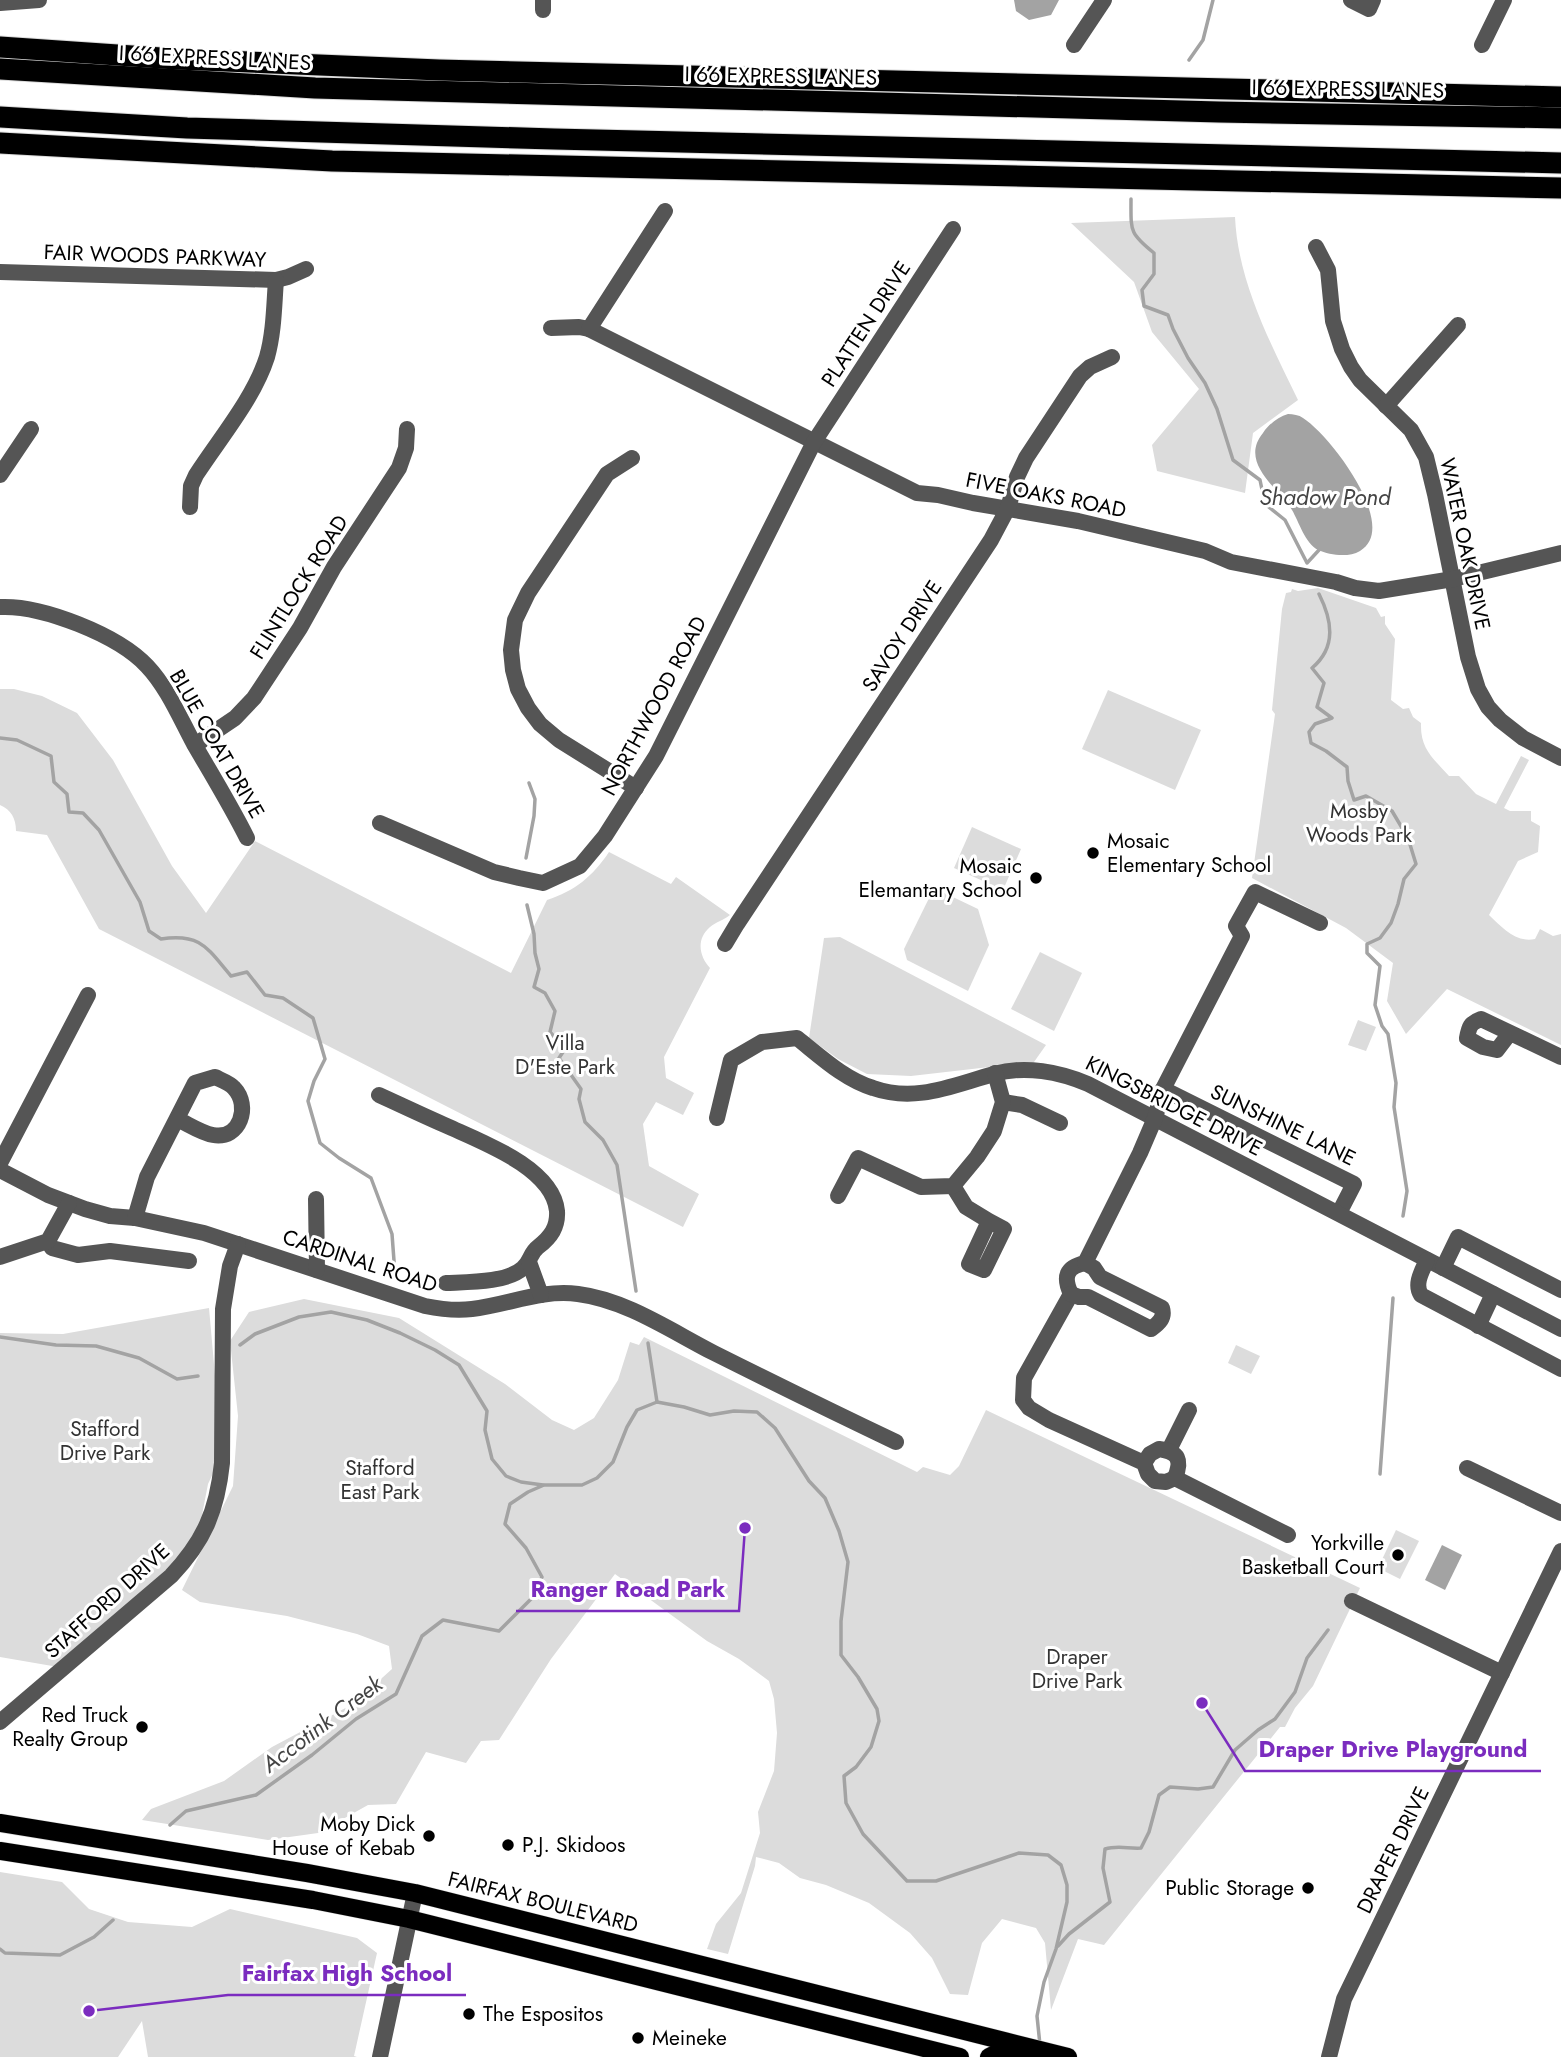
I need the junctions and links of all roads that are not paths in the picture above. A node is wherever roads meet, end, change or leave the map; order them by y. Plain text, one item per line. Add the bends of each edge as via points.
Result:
1 (39, 0) edge
2 (1104, 0) edge
3 (1351, 0) edge
4 (1373, 0) edge
5 (1504, 0) edge
6 (0, 3) edge
7 (1074, 45) dead end
8 (1482, 45) dead end
9 (0, 47) edge
10 (0, 69) edge
11 (1561, 97) edge
12 (0, 117) edge
13 (1561, 118) edge
14 (0, 143) edge
15 (1561, 163) edge
16 (1561, 188) edge
17 (665, 211) dead end
18 (953, 229) dead end
19 (1316, 247) dead end
20 (306, 269) dead end
21 (0, 272) edge
22 (276, 280) junction
23 (1458, 325) dead end
24 (551, 328) dead end
25 (589, 329) junction
26 (1112, 357) dead end
27 (1386, 406) junction
28 (31, 429) dead end
29 (407, 429) dead end
30 (814, 442) junction
31 (632, 458) dead end
32 (0, 475) edge
33 (190, 507) dead end
34 (1008, 508) junction
35 (1561, 553) edge
36 (1453, 579) junction
37 (0, 607) edge
38 (195, 745) junction
39 (1561, 758) edge
40 (636, 788) junction
41 (380, 823) dead end
42 (247, 838) dead end
43 (1320, 923) dead end
44 (726, 944) dead end
45 (88, 995) dead end
46 (1510, 1033) dead end
47 (1561, 1057) edge
48 (995, 1073) junction
49 (1163, 1089) junction
50 (379, 1095) dead end
51 (1003, 1101) junction
52 (717, 1118) dead end
53 (1155, 1118) junction
54 (177, 1119) dead end
55 (1060, 1123) dead end
56 (0, 1163) edge
57 (0, 1170) edge
58 (953, 1186) junction
59 (838, 1196) dead end
60 (316, 1199) dead end
61 (69, 1203) junction
62 (1339, 1213) junction
63 (135, 1218) junction
64 (989, 1221) dead end
65 (48, 1241) junction
66 (238, 1244) junction
67 (0, 1257) edge
68 (1427, 1260) junction
69 (189, 1261) dead end
70 (529, 1262) junction
71 (1085, 1263) junction
72 (1443, 1268) junction
73 (317, 1270) junction
74 (1100, 1277) junction
75 (446, 1283) dead end
76 (1561, 1290) edge
77 (1493, 1293) junction
78 (1071, 1294) junction
79 (541, 1295) junction
80 (1088, 1297) junction
81 (1478, 1326) junction
82 (1561, 1329) edge
83 (1561, 1369) edge
84 (1189, 1410) dead end
85 (896, 1442) dead end
86 (1170, 1450) junction
87 (1144, 1463) junction
88 (1467, 1468) dead end
89 (1175, 1478) junction
90 (1561, 1513) edge
91 (1288, 1535) dead end
92 (1561, 1551) edge
93 (1352, 1601) dead end
94 (1502, 1673) junction
95 (0, 1722) edge
96 (0, 1824) edge
97 (0, 1851) edge
98 (415, 1893) junction
99 (409, 1919) junction
100 (899, 2014) junction
101 (894, 2041) junction
102 (1005, 2046) junction
103 (380, 2057) edge
104 (960, 2057) edge
105 (989, 2057) edge
106 (1036, 2057) edge
107 (1068, 2057) edge
108 (1329, 2057) edge

1 - 6 street
2 - 7 street
3 - 4 street via 1369,9
5 - 8 street
9 - 11 highway via 439,70
10 - 13 highway, I 66 EXPRESS LANES via 329,88
12 - 15 highway via 540,139
14 - 16 highway via 332,161
17 - 25 street
18 - 30 street, PLATTEN DRIVE
19 - 27 street, WATER OAK DRIVE via 1328,270 1333,321 1342,349 1360,380
20 - 22 street, FAIR WOODS PARKWAY
21 - 22 street, FAIR WOODS PARKWAY
22 - 33 street via 264,365 196,474
23 - 27 street
24 - 25 street, FIVE OAKS ROAD
25 - 30 street, FIVE OAKS ROAD
26 - 34 street, SAVOY DRIVE via 1080,376 1026,458
27 - 36 street, WATER OAK DRIVE via 1411,430 1426,457
28 - 32 street
29 - 38 street, FLINTLOCK ROAD via 407,448 399,468 254,698 235,718
30 - 34 street, FIVE OAKS ROAD via 918,493
30 - 40 street, NORTHWOOD ROAD
31 - 40 street via 607,474 528,593 515,620 511,650 518,689 540,724
34 - 36 street, FIVE OAKS ROAD via 1172,542 1231,562 1355,588 1380,591
34 - 44 street, SAVOY DRIVE
35 - 36 street, FIVE OAKS ROAD
36 - 39 street, WATER OAK DRIVE via 1482,696 1516,733
37 - 38 street, BLUE COAT DRIVE via 55,615 132,653 154,674
38 - 42 street, BLUE COAT DRIVE
40 - 41 street, NORTHWOOD ROAD via 606,836 580,866 544,883 494,872
43 - 49 street via 1255,892 1236,926 1242,936
45 - 56 street
46 - 47 street
48 - 51 street
48 - 52 street, KINGSBRIDGE DRIVE via 931,1093 892,1093 848,1077 797,1038 762,1042 731,1060
48 - 53 street, KINGSBRIDGE DRIVE via 1066,1075
49 - 53 street
49 - 62 street, SUNSHINE LANE via 1354,1184
50 - 70 street via 501,1151 533,1172 556,1198 558,1223 546,1241 531,1251
51 - 55 street
51 - 58 street via 994,1130
53 - 62 street, KINGSBRIDGE DRIVE
53 - 71 street
54 - 63 street via 147,1177
57 - 61 street, CARDINAL ROAD
58 - 59 street via 922,1187 859,1158
58 - 64 street via 966,1207
60 - 73 street
61 - 63 street, CARDINAL ROAD via 110,1216
61 - 65 street
62 - 68 street, KINGSBRIDGE DRIVE
63 - 66 street, CARDINAL ROAD
65 - 67 street
65 - 69 street via 52,1248 78,1255 110,1251
66 - 73 street, CARDINAL ROAD
66 - 95 street, STAFFORD DRIVE via 223,1309 222,1463 215,1505 204,1532 171,1576
68 - 72 street, KINGSBRIDGE DRIVE
68 - 81 street via 1418,1283 1421,1295
70 - 75 street via 522,1270 490,1281
70 - 79 street
71 - 74 street
71 - 78 street via 1067,1274
72 - 76 street via 1458,1237
72 - 77 street, KINGSBRIDGE DRIVE
73 - 79 street, CARDINAL ROAD via 438,1308 472,1309
74 - 80 street via 1095,1293
74 - 80 street via 1162,1308 1162,1319 1151,1329
77 - 81 street
77 - 82 street, KINGSBRIDGE DRIVE
78 - 80 street
78 - 87 street via 1024,1378 1023,1400 1049,1420
79 - 85 street, CARDINAL ROAD via 579,1294 621,1306
81 - 83 street
84 - 86 street
86 - 87 street via 1159,1449
86 - 89 street via 1180,1466
87 - 89 street via 1155,1481
88 - 90 street
89 - 91 street
92 - 94 street, DRAPER DRIVE
93 - 94 street
94 - 108 street, DRAPER DRIVE via 1344,1999
96 - 98 main road, FAIRFAX BOULEVARD
97 - 99 main road
98 - 99 street
98 - 100 main road, FAIRFAX BOULEVARD
99 - 101 main road
99 - 103 street
100 - 101 main road
100 - 102 main road, FAIRFAX BOULEVARD
101 - 104 main road
102 - 105 main road
102 - 106 main road
102 - 107 main road, FAIRFAX BOULEVARD

